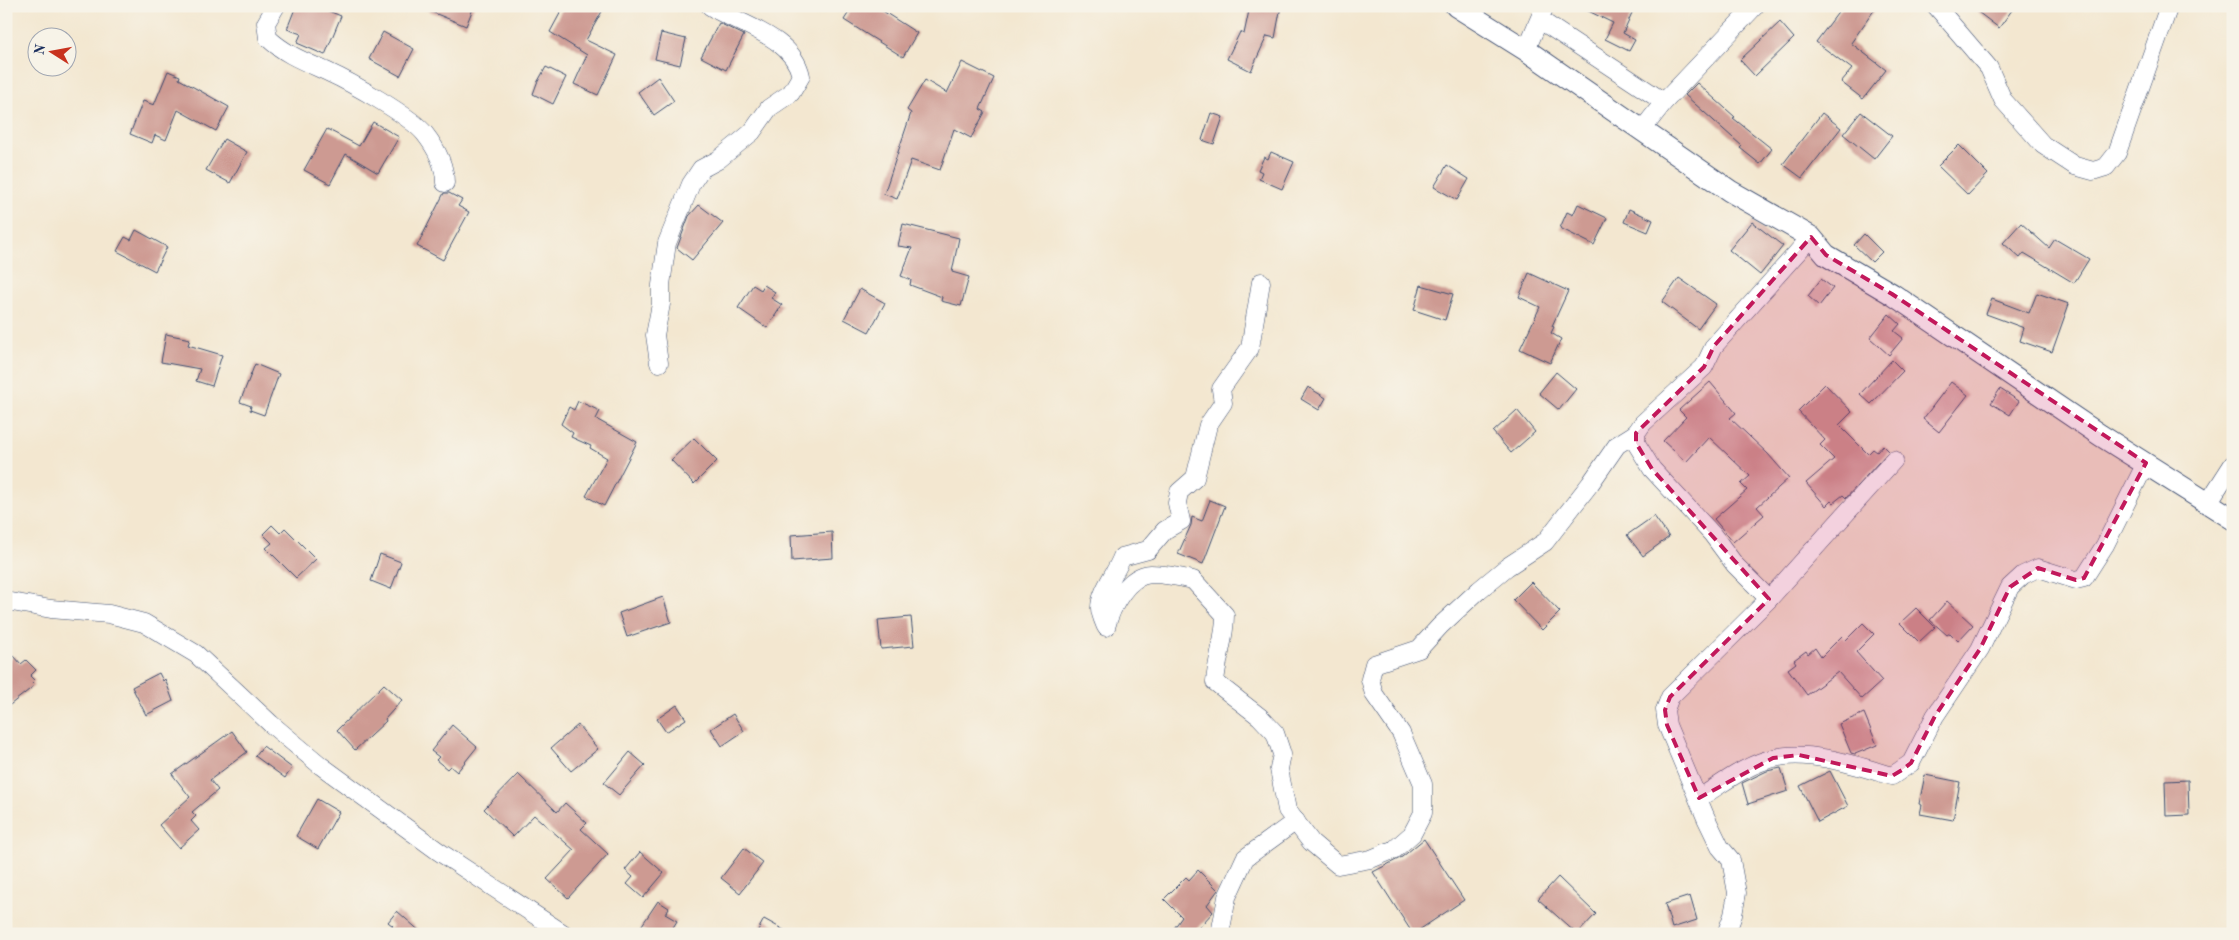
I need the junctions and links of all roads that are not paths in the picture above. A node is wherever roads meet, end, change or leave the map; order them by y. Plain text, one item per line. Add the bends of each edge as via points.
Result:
1 (276, 6) edge
2 (710, 6) edge
3 (1456, 6) edge
4 (1755, 6) edge
5 (1936, 6) edge
6 (2169, 6) edge
7 (1543, 13) edge
8 (1526, 50) junction
9 (1664, 102) junction
10 (1642, 130) junction
11 (445, 183) dead end
12 (1811, 237) junction
13 (1261, 282) dead end
14 (659, 363) dead end
15 (1636, 433) junction
16 (1894, 460) dead end
17 (2146, 463) junction
18 (2233, 464) edge
19 (2208, 503) junction
20 (2233, 519) edge
21 (1769, 599) junction
22 (6, 601) edge
23 (1699, 798) junction
24 (1296, 822) junction
25 (564, 934) edge
26 (1220, 934) edge
27 (1726, 934) edge

1 - 11 street via 266,23 268,38 290,55 330,72 388,105 420,130 439,155
2 - 14 street via 781,46 799,64 801,76 791,93 769,108 752,132 718,160 701,169 691,184 667,243 655,335
3 - 8 street
4 - 9 street
5 - 6 street via 1989,68 2004,100 2043,145 2075,166 2093,171 2106,167 2117,153
7 - 8 street
7 - 9 street
8 - 10 street
9 - 10 street
10 - 12 street via 1730,191
12 - 15 street via 1714,346 1704,367
12 - 17 street via 1826,255 1892,294
13 - 24 street via 1250,348 1221,389 1224,403 1208,425 1195,478 1179,492 1177,503 1181,520 1164,530 1148,550 1122,557 1116,573 1105,587 1100,609 1106,627 1126,588 1149,574 1193,580 1198,584 1225,615 1225,632 1214,682 1260,717 1275,733 1282,754 1279,769 1287,810
15 - 21 street via 1636,443 1652,468 1712,534 1735,565
15 - 24 street via 1617,445 1546,542 1479,590 1419,649 1374,664 1370,679 1374,694 1401,733 1424,784 1423,813 1412,834 1395,849 1371,859 1338,865 1311,842
16 - 21 street
17 - 19 street
17 - 23 street via 2105,545 2084,578 2076,580 2038,568 2023,575 2010,587 1980,649 1935,716 1911,763 1902,770 1892,776 1799,755 1773,758 1748,768
18 - 19 street
19 - 20 street
21 - 23 street via 1670,697 1665,710 1667,725
22 - 25 street via 109,614 144,623 196,654 320,765 438,851
23 - 27 street via 1720,847 1731,860 1737,893 1734,915
24 - 26 street via 1246,858 1227,897

